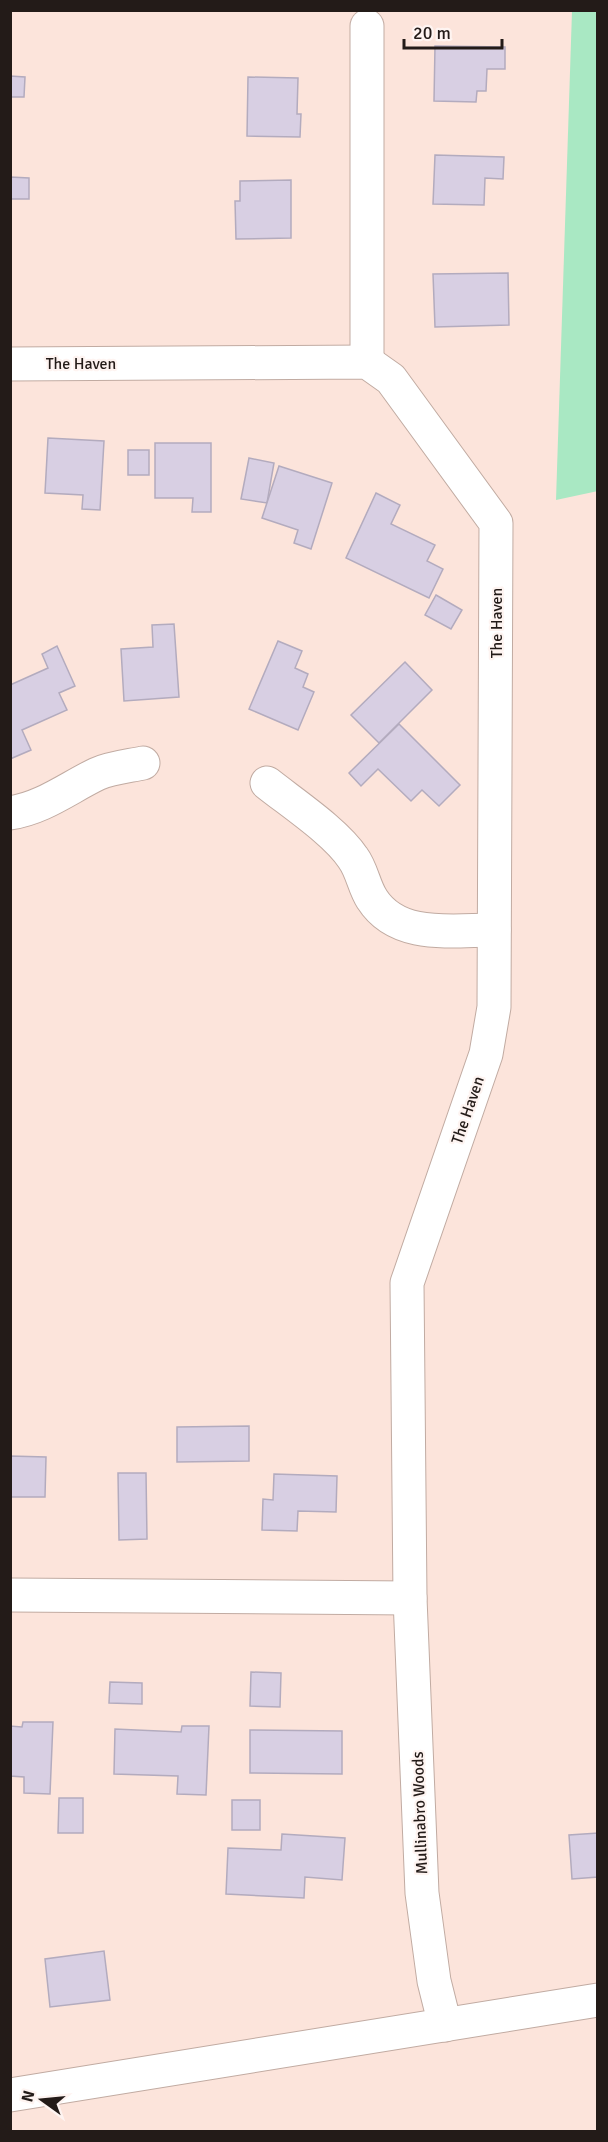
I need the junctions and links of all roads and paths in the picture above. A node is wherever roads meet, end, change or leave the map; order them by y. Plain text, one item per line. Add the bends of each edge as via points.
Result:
1 (367, 26) dead end
2 (367, 362) junction
3 (10, 364) edge
4 (143, 763) dead end
5 (267, 783) dead end
6 (10, 813) edge
7 (494, 930) junction
8 (407, 1284) joint
9 (10, 1595) edge
10 (410, 1598) junction
11 (597, 2000) edge
12 (445, 2025) junction
13 (10, 2095) edge

1 - 2 street
2 - 3 street, The Haven
2 - 7 street, The Haven via 391,380 496,523
4 - 6 street via 99,773 35,807
5 - 7 street via 327,831 353,858 372,900 391,920 419,930
7 - 8 street, The Haven via 494,1006 486,1054
8 - 10 street, Mullinabro Woods
9 - 10 street
10 - 12 street, Mullinabro Woods via 422,1893 434,1982
11 - 12 street
12 - 13 street

